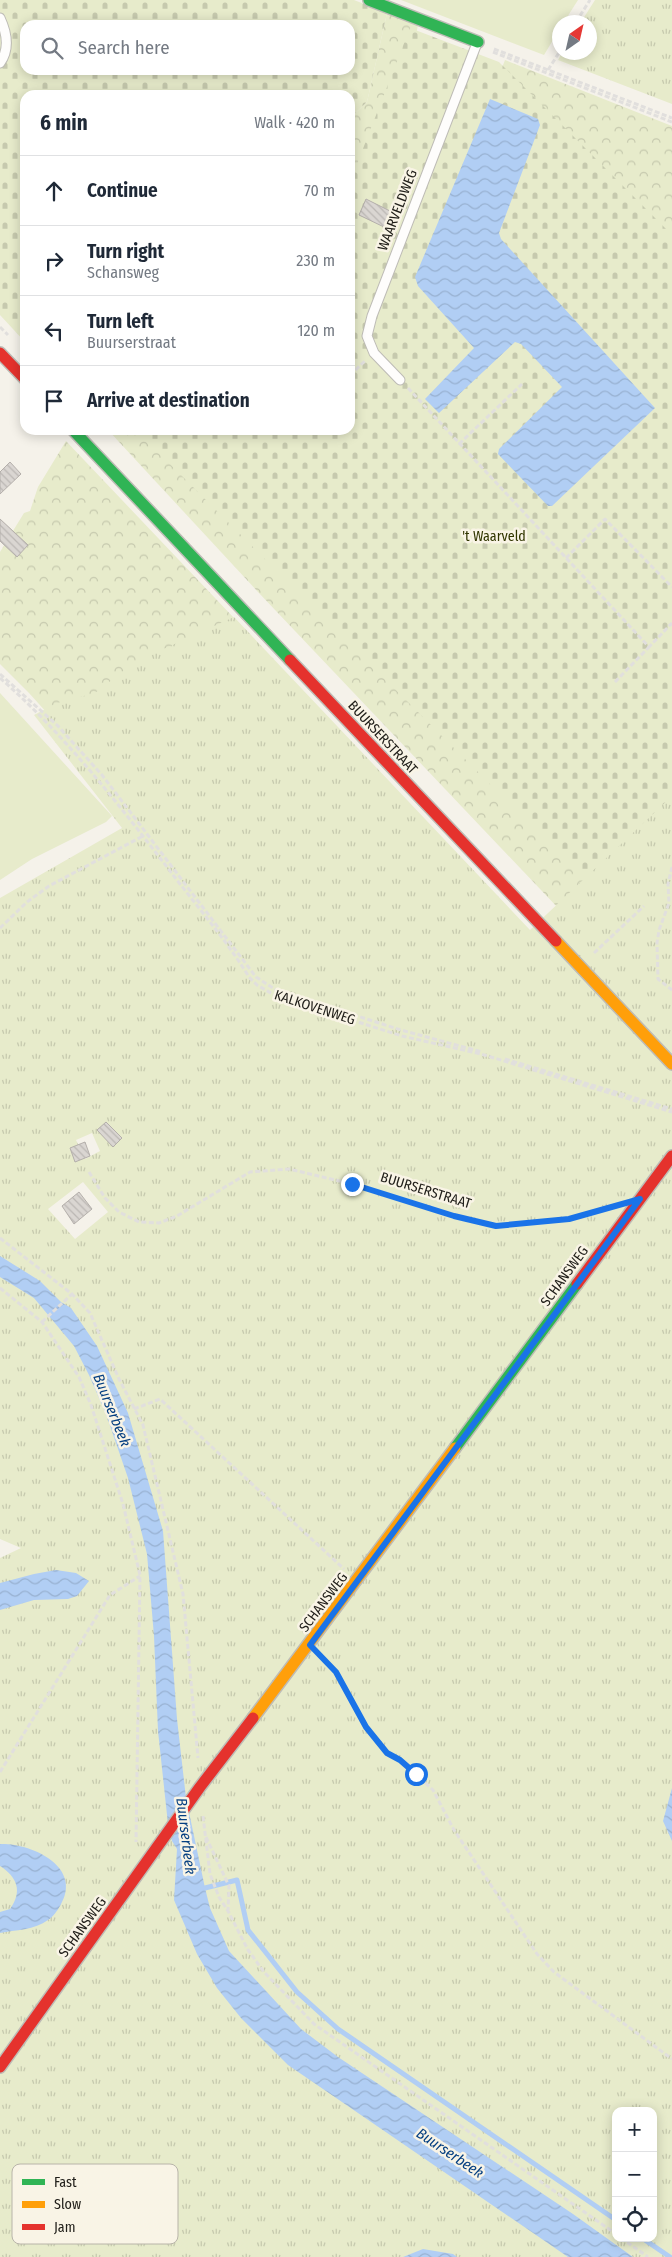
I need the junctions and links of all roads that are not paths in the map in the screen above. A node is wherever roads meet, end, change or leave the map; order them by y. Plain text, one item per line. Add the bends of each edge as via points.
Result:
1 (369, 0) edge
2 (0, 18) edge
3 (478, 42) joint
4 (0, 63) edge
5 (0, 353) edge
6 (20, 375) edge
7 (400, 380) road end
8 (78, 435) edge
9 (672, 1064) edge
10 (672, 1156) edge
11 (0, 2067) edge

1 - 3 street
2 - 4 lane via 7,45
3 - 7 lane, WAARVELDWEG via 367,336 374,353
5 - 6 street
8 - 9 street, BUURSERSTRAAT
10 - 11 street, SCHANSWEG via 310,1645 192,1797

